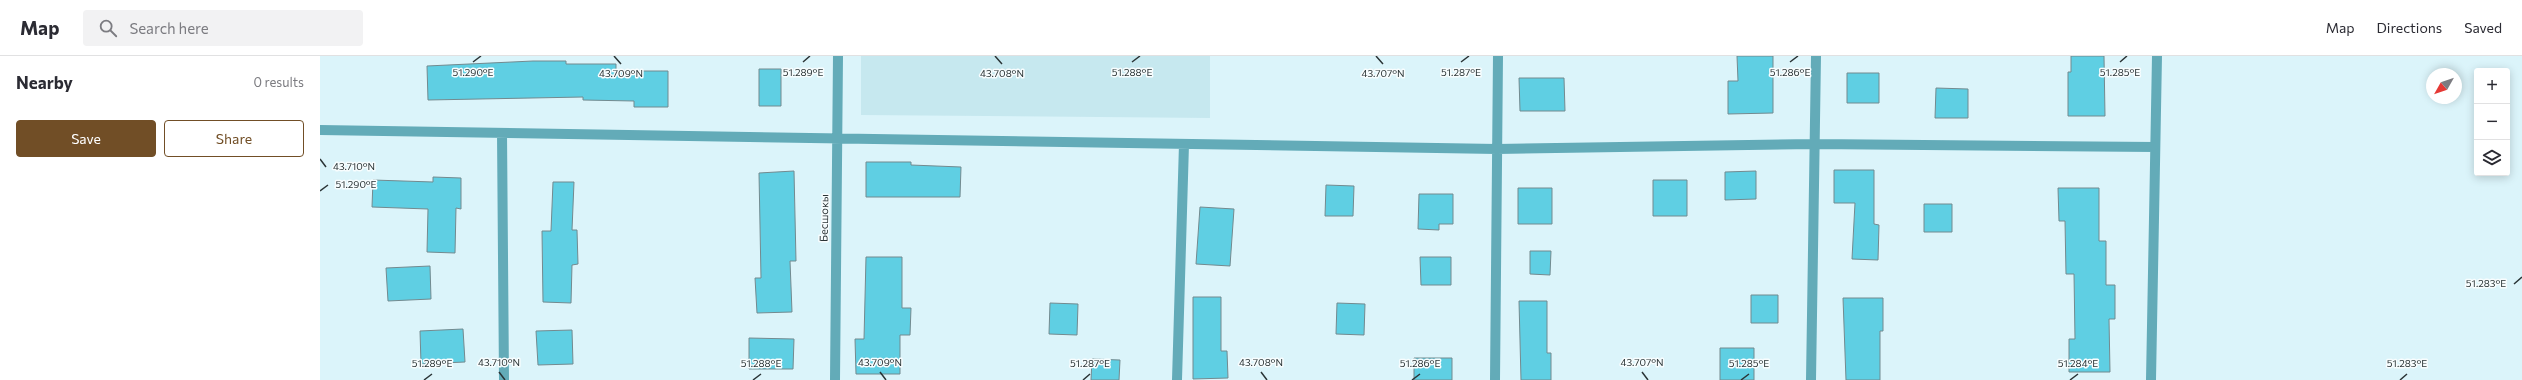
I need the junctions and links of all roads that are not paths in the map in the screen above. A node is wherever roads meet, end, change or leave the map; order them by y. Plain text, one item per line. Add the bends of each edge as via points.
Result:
1 (838, 56) edge
2 (1498, 56) edge
3 (1816, 56) edge
4 (2157, 56) edge
5 (320, 130) edge
6 (502, 133) junction
7 (837, 138) junction
8 (1184, 144) junction
9 (1814, 144) junction
10 (2155, 147) junction
11 (1497, 149) junction
12 (504, 380) edge
13 (835, 380) edge
14 (1177, 380) edge
15 (1495, 380) edge
16 (1811, 380) edge
17 (2151, 380) edge

1 - 7 street, Бесшокы
2 - 11 street
3 - 9 street
4 - 10 street
5 - 6 street
6 - 7 street
6 - 12 street
7 - 8 street
7 - 13 street, Бесшокы
8 - 11 street
8 - 14 street
9 - 10 street
9 - 11 street
9 - 16 street
10 - 17 street
11 - 15 street

